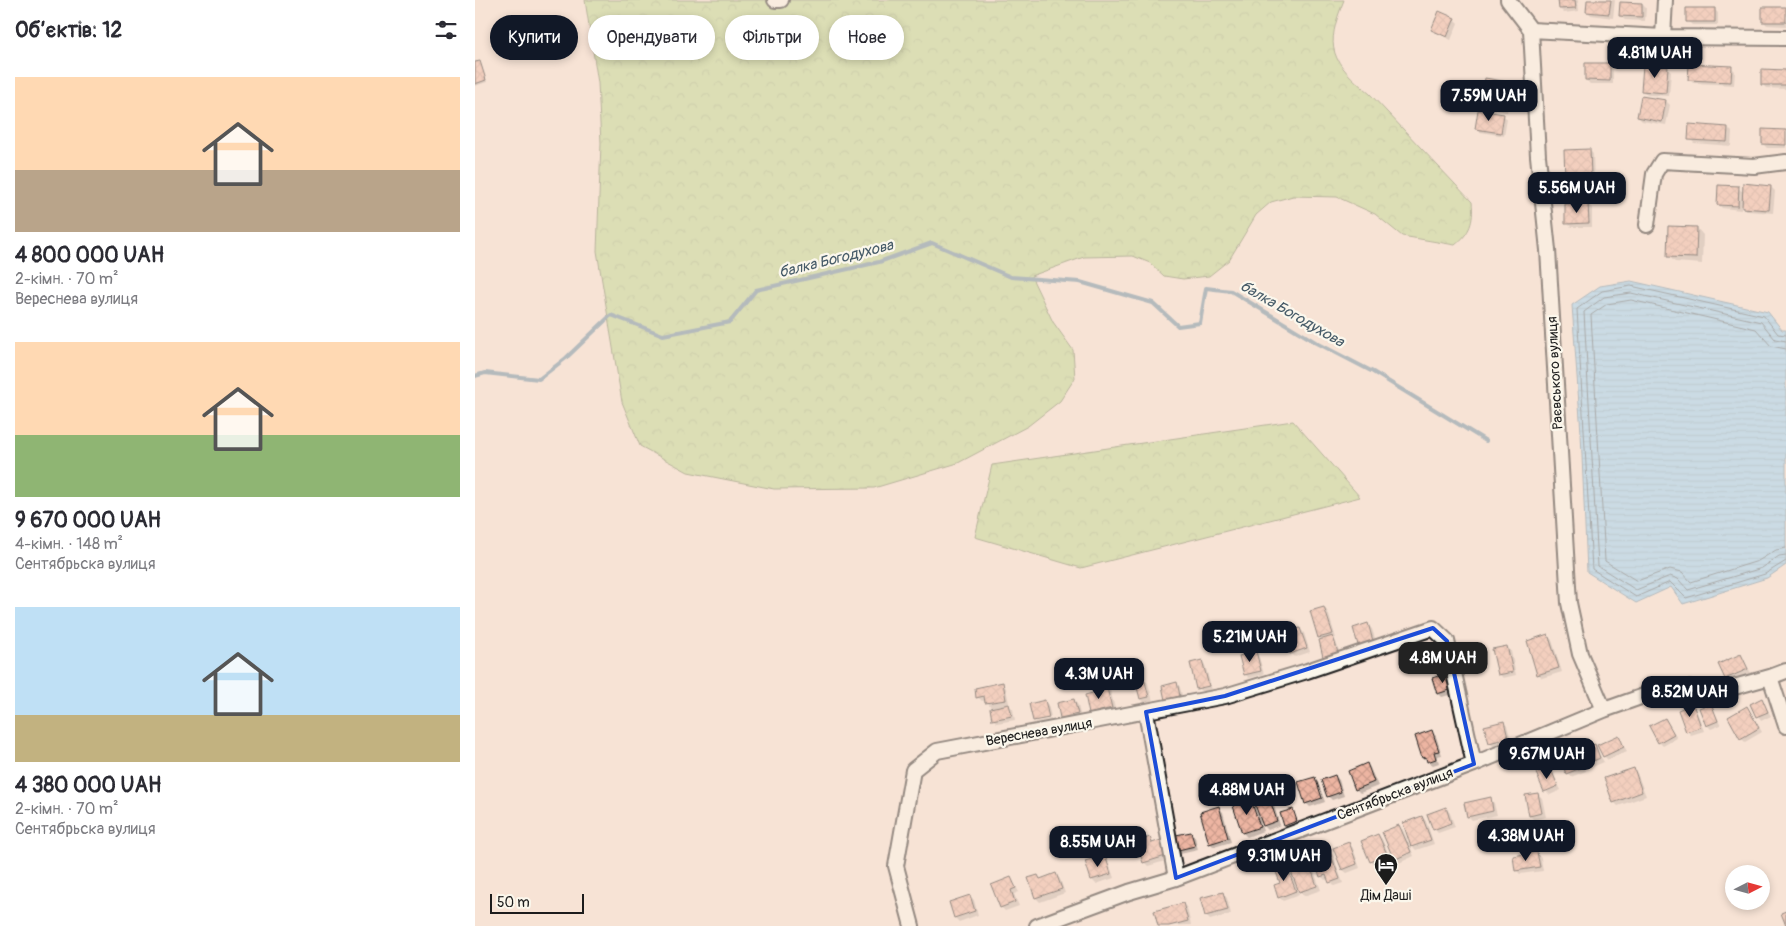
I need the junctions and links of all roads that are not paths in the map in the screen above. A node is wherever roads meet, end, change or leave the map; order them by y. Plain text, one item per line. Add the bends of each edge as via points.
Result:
1 (775, 0) edge
2 (781, 0) edge
3 (1508, 0) edge
4 (1665, 0) edge
5 (1531, 30) junction
6 (1663, 36) junction
7 (1786, 38) edge
8 (1786, 162) edge
9 (1647, 225) dead end
10 (1786, 671) edge
11 (1770, 677) junction
12 (1603, 710) junction
13 (1147, 712) junction
14 (1786, 726) edge
15 (1474, 764) junction
16 (1176, 878) junction
17 (912, 926) edge
18 (1037, 926) edge

1 - 2 street
3 - 5 street
4 - 6 street
5 - 6 street
5 - 12 street, Раєвського вулиця via 1569,603 1580,654
6 - 7 street
8 - 9 street via 1754,166 1662,161 1654,174
10 - 11 street, Сентябрьска вулиця
11 - 12 street, Сентябрьска вулиця via 1720,691 1669,687
11 - 14 street
12 - 15 street, Сентябрьска вулиця
13 - 15 street, Вереснева вулиця via 1225,696 1433,628 1447,641
13 - 16 street
13 - 17 street, Вереснева вулиця via 937,751 913,770 896,866
15 - 16 street, Сентябрьска вулиця
16 - 18 street, Сентябрьска вулиця

